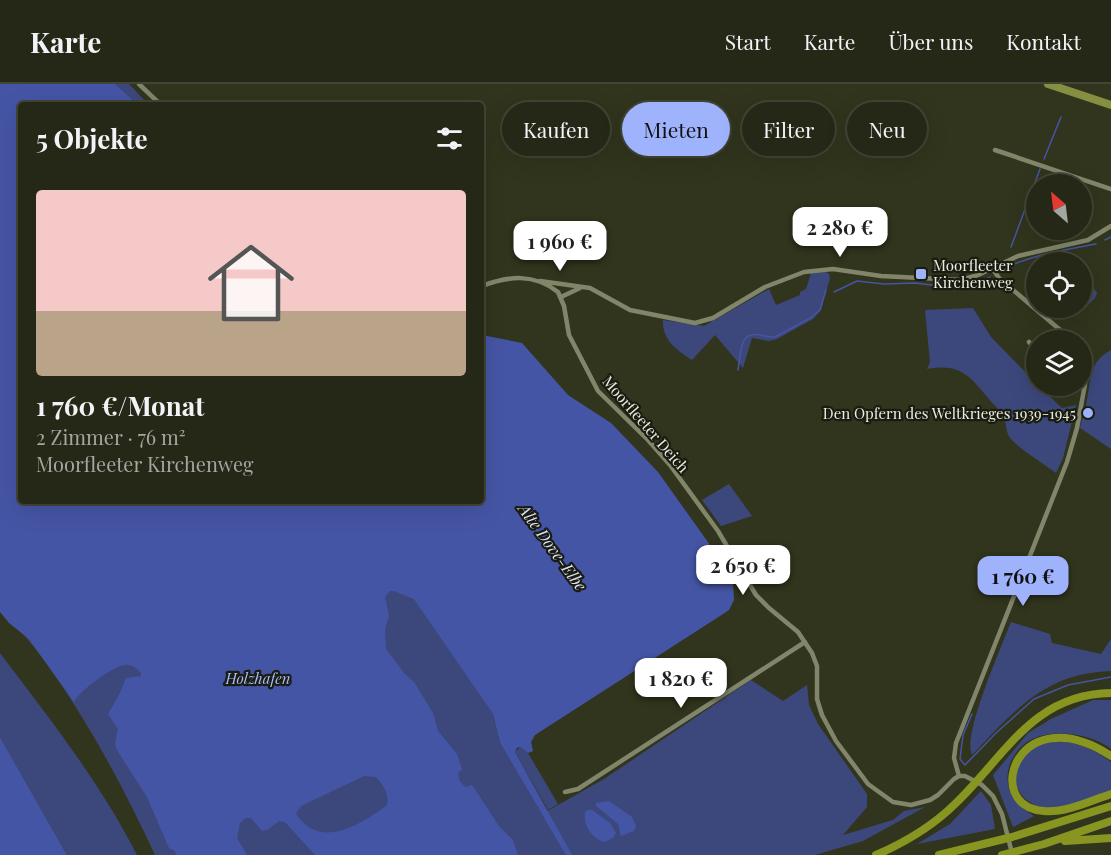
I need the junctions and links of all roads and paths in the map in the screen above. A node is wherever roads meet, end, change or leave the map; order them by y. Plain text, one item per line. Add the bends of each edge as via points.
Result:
1 (139, 84) edge
2 (1048, 84) edge
3 (158, 102) edge
4 (1111, 105) edge
5 (995, 150) dead end
6 (1111, 189) edge
7 (1111, 226) edge
8 (993, 268) junction
9 (537, 282) junction
10 (484, 285) edge
11 (582, 287) junction
12 (561, 297) junction
13 (1058, 330) edge
14 (1083, 396) edge
15 (805, 642) junction
16 (1111, 693) edge
17 (1111, 756) edge
18 (959, 776) junction
19 (565, 792) dead end
20 (1111, 794) edge
21 (1111, 806) edge
22 (1111, 821) edge
23 (1111, 838) edge
24 (1044, 844) junction
25 (1009, 854) edge
26 (876, 855) edge
27 (939, 855) edge

1 - 3 street
2 - 4 main road
5 - 6 street
7 - 8 street via 1088,240 1018,256
8 - 11 street via 954,280 833,269 804,272 765,287 713,318 696,323 630,310
8 - 13 street via 999,278
9 - 10 street via 507,278
9 - 11 street
9 - 12 street via 554,288
11 - 12 street
12 - 15 street, Moorfleeter Deich via 569,335 598,391 670,465 718,531 756,595
14 - 18 street via 1063,472 956,743 954,759
15 - 18 street, Moorfleeter Deich via 817,666 816,692 822,715 868,784 894,802 911,806 938,795
15 - 19 street via 578,789
16 - 26 highway via 1060,704 1042,715 1014,738 952,807 922,831
17 - 20 highway via 1082,741 1050,738 1021,753 1012,778 1020,799 1044,812
18 - 25 street via 982,785 993,796 1002,814
21 - 27 highway
22 - 24 highway
23 - 24 highway
24 - 25 highway

